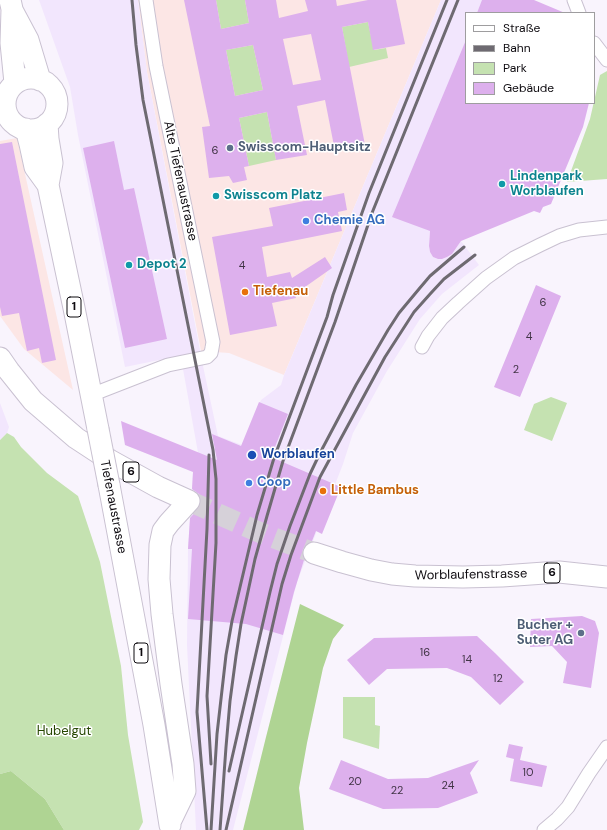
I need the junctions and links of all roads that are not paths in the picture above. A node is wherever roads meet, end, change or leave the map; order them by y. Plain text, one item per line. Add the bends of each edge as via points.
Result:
1 (146, 0) edge
2 (574, 0) edge
3 (11, 5) edge
4 (579, 12) edge
5 (595, 44) edge
6 (607, 60) edge
7 (40, 80) junction
8 (7, 94) edge
9 (12, 123) edge
10 (48, 124) junction
11 (48, 185) junction
12 (607, 227) edge
13 (422, 347) dead end
14 (0, 358) edge
15 (91, 395) junction
16 (314, 553) tunnel mouth
17 (607, 577) edge
18 (607, 747) edge
19 (170, 826) edge
20 (544, 830) edge

1 - 15 street, Alte Tiefenaustrasse via 158,73 213,342 211,353 207,357 168,365
2 - 4 street
3 - 7 main road via 28,40
3 - 8 main road
5 - 6 street
7 - 8 main road via 25,79
7 - 10 main road via 50,87 56,97 56,110
8 - 9 main road via 6,112
9 - 10 main road via 37,129
9 - 11 main road, Tiefenaustrasse / 1 via 30,144 35,166
10 - 11 main road, Tiefenaustrasse / 1 via 52,164
11 - 15 main road, Tiefenaustrasse / 1
12 - 13 street via 579,230 559,236 514,258 486,278 442,318
14 - 19 main road, 6 via 33,401 76,438 111,461 189,501 163,531 160,545 162,614 185,791
15 - 19 main road, Tiefenaustrasse / 1, bridge via 154,725
16 - 17 main road, Worblaufenstrasse / 6 via 371,570 415,576 497,577 559,572
18 - 20 street via 568,807

